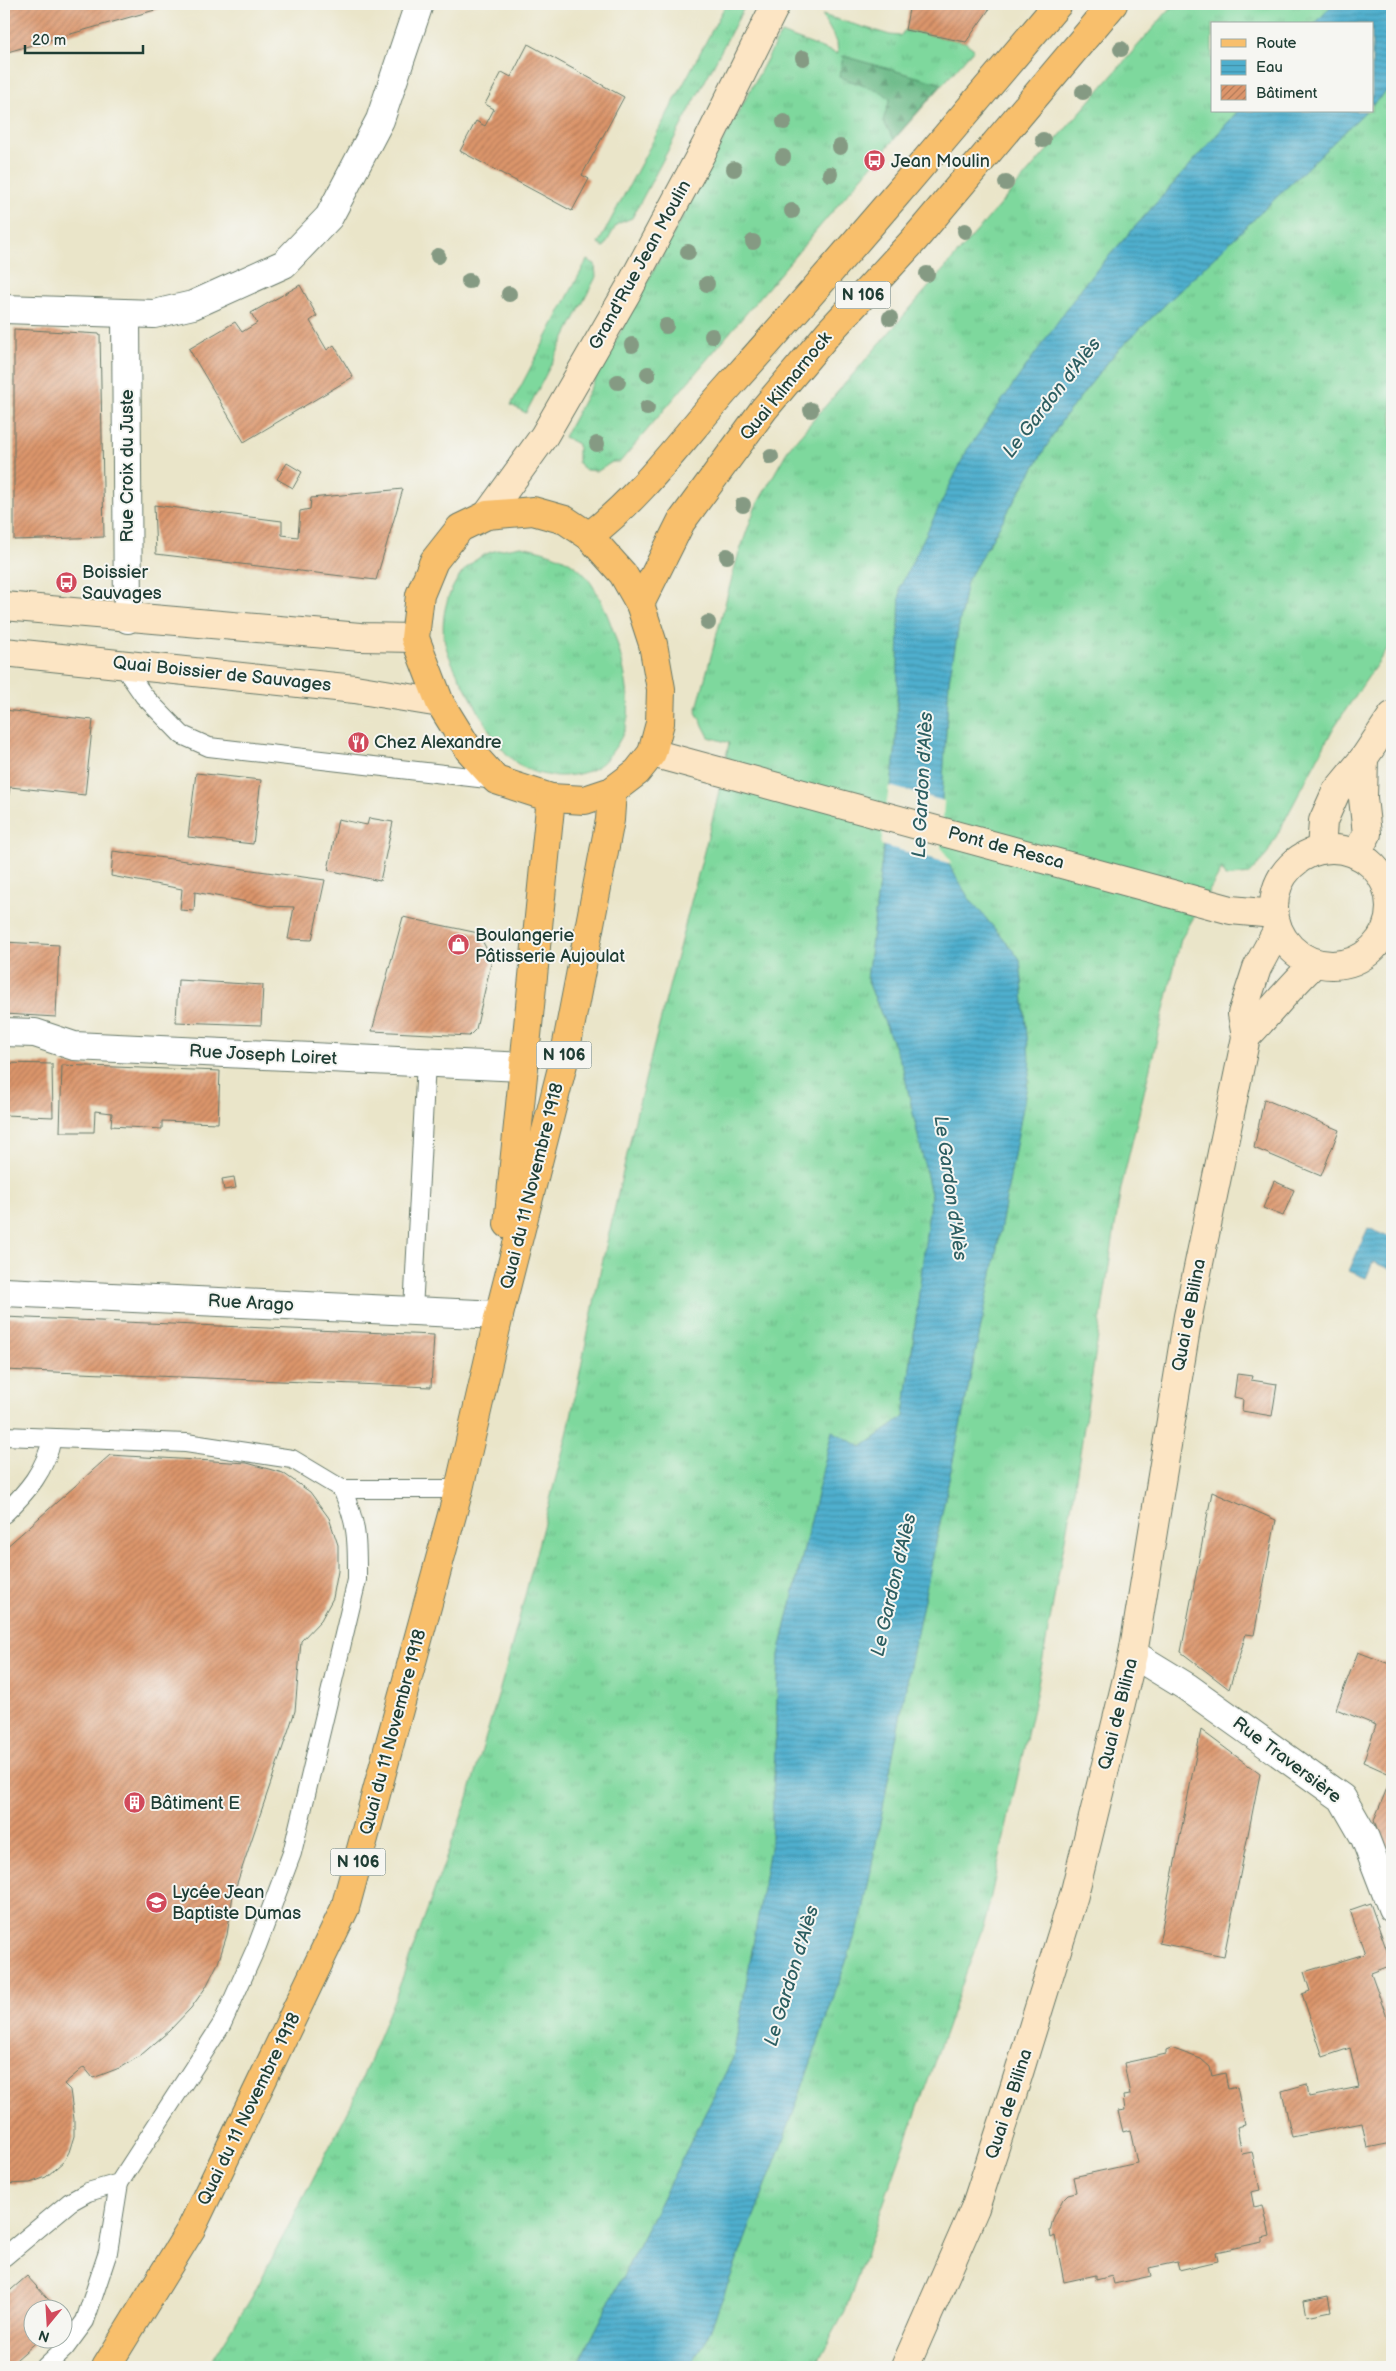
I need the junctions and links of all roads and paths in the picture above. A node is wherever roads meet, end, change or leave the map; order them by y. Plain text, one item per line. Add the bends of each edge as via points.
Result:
1 (419, 4) edge
2 (776, 4) edge
3 (1058, 4) edge
4 (1113, 4) edge
5 (4, 309) edge
6 (126, 314) junction
7 (487, 516) junction
8 (589, 536) junction
9 (640, 604) junction
10 (4, 606) edge
11 (128, 618) junction
12 (415, 638) junction
13 (4, 652) edge
14 (121, 663) junction
15 (440, 703) junction
16 (1392, 716) edge
17 (663, 756) junction
18 (1364, 758) junction
19 (496, 780) junction
20 (612, 791) junction
21 (551, 798) junction
22 (1321, 850) junction
23 (1356, 854) junction
24 (1276, 921) junction
25 (1389, 931) edge
26 (1315, 963) junction
27 (4, 1032) edge
28 (1246, 1037) junction
29 (426, 1062) junction
30 (524, 1067) junction
31 (4, 1292) edge
32 (413, 1311) junction
33 (499, 1314) junction
34 (4, 1436) edge
35 (52, 1438) junction
36 (342, 1489) junction
37 (459, 1489) junction
38 (4, 1514) edge
39 (1133, 1654) junction
40 (1392, 1908) edge
41 (119, 2183) junction
42 (4, 2257) edge
43 (45, 2367) edge
44 (106, 2367) edge
45 (905, 2367) edge

1 - 6 street via 380,120 323,223 284,264 193,305 154,314
2 - 7 main road, Grand'Rue Jean Moulin via 630,287 544,436
3 - 8 main road, N 106 via 641,490
4 - 9 main road, Quai Kilmarnock / N 106 via 914,240 829,332 764,409 681,522
5 - 6 street
6 - 11 street, Rue Croix du Juste
7 - 8 main road via 533,511 565,520
7 - 12 main road via 460,528 434,561 420,594
8 - 9 main road via 623,574
9 - 17 main road via 653,644 661,689
10 - 11 main road
11 - 12 main road via 360,637
12 - 15 main road
13 - 14 main road, Quai Boissier de Sauvages
14 - 15 main road, Quai Boissier de Sauvages via 354,689
14 - 19 lane via 144,696 182,735 210,747
15 - 19 main road via 469,750
16 - 18 main road
17 - 20 main road
17 - 24 main road, Pont de Resca
18 - 22 main road via 1336,792 1323,821
18 - 23 main road via 1366,834
19 - 21 main road
20 - 21 main road via 585,800
20 - 33 main road, Quai du 11 Novembre 1918 / N 106 via 610,820 563,1064
21 - 30 main road, Quai du 11 Novembre 1918 / N 106
22 - 23 main road
22 - 24 main road via 1305,855 1290,866 1280,880 1274,897
23 - 25 main road via 1371,864 1389,894
24 - 26 main road via 1285,942
24 - 28 main road, Quai de Bilina via 1242,1014
25 - 26 main road via 1357,960 1337,965
26 - 28 main road via 1289,987 1271,1012
27 - 29 street, Rue Joseph Loiret via 35,1033 74,1046
28 - 39 main road, Quai de Bilina via 1188,1316
29 - 30 street, Rue Joseph Loiret
29 - 32 lane
30 - 33 main road, Quai du 11 Novembre 1918 / N 106
31 - 32 street, Rue Arago
32 - 33 street, Rue Arago
33 - 37 main road, Quai du 11 Novembre 1918 / N 106
34 - 35 lane
35 - 36 lane via 186,1443 292,1459
35 - 38 lane via 48,1457 27,1492
36 - 37 lane
36 - 41 lane via 354,1514 356,1580 292,1852 257,1946 222,2024
37 - 44 main road, Quai du 11 Novembre 1918 / N 106 via 345,1908 191,2229
39 - 40 street, Rue Traversière via 1187,1686 1342,1798 1366,1838
39 - 45 main road, Quai de Bilina via 1074,1895 1013,2092 975,2208
41 - 42 lane via 88,2192 70,2202
41 - 43 lane via 108,2252 85,2321 65,2348

